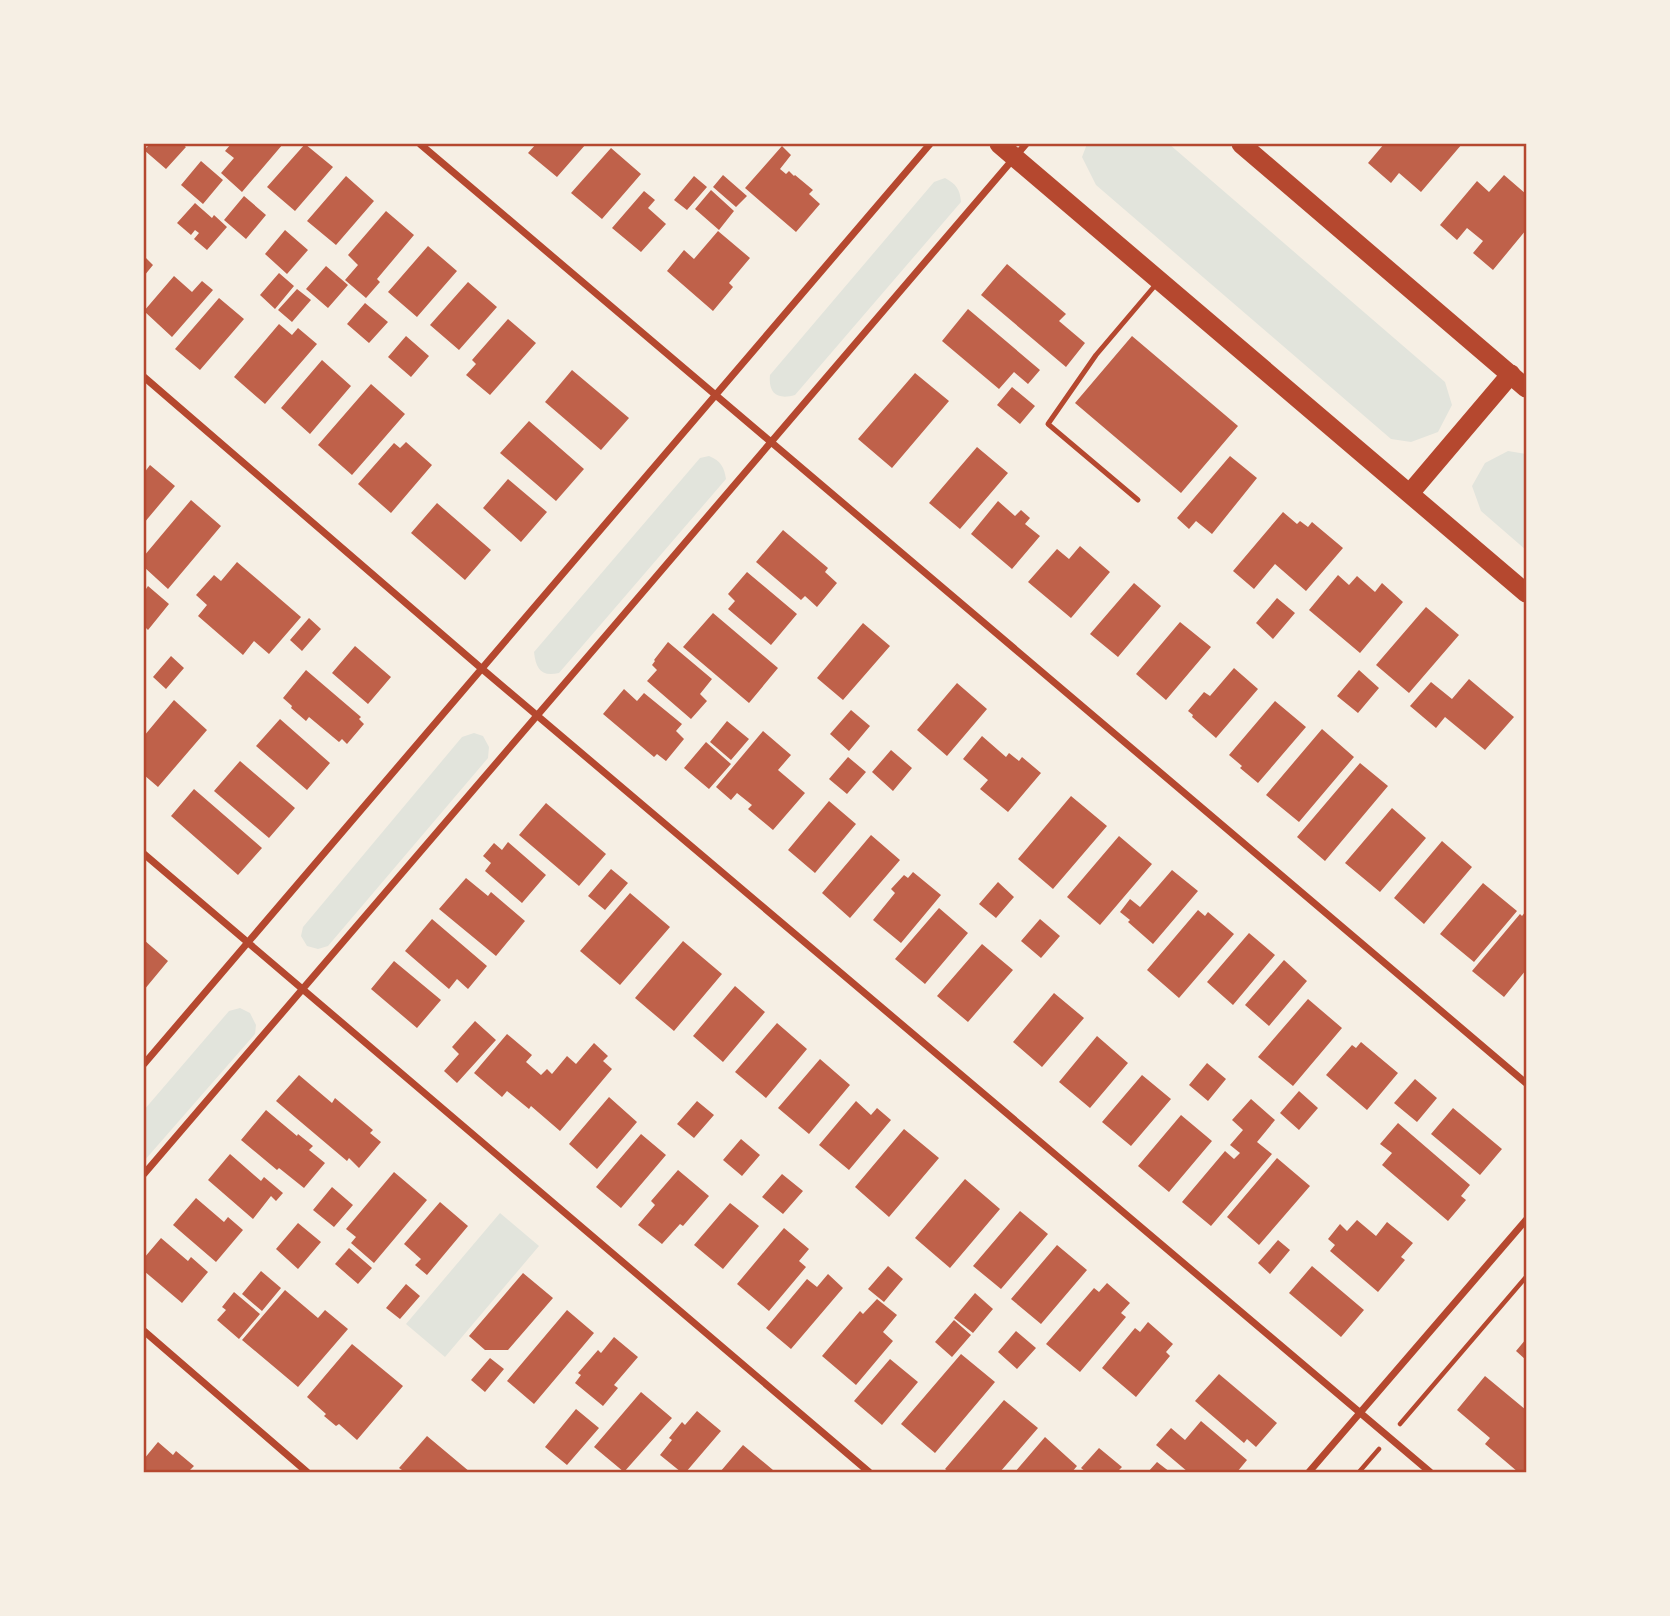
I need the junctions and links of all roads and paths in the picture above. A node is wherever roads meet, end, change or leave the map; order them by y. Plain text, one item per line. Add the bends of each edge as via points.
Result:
1 (420, 144) edge
2 (930, 144) edge
3 (999, 144) edge
4 (1241, 144) edge
5 (1021, 150) edge
6 (1160, 280) junction
7 (1511, 374) junction
8 (144, 377) edge
9 (1527, 388) edge
10 (715, 394) junction
11 (770, 441) junction
12 (1410, 494) junction
13 (1138, 500) dead end
14 (1527, 593) edge
15 (481, 668) junction
16 (538, 715) junction
17 (144, 854) edge
18 (247, 943) junction
19 (304, 990) junction
20 (144, 1064) edge
21 (1527, 1083) edge
22 (144, 1174) edge
23 (1527, 1220) edge
24 (1527, 1277) edge
25 (144, 1331) edge
26 (1361, 1412) junction
27 (1389, 1437) junction
28 (307, 1472) edge
29 (869, 1472) edge
30 (1309, 1472) edge
31 (1359, 1472) edge
32 (1430, 1472) edge

1 - 10 street
2 - 10 street
3 - 5 highway
4 - 7 highway
5 - 6 highway
5 - 11 street
6 - 12 highway
6 - 13 lane via 1096,355 1048,424
7 - 9 highway
7 - 12 highway
8 - 15 street
10 - 11 street
10 - 15 street
11 - 16 street
11 - 21 street
12 - 14 highway
15 - 16 street
15 - 18 street
16 - 19 street
16 - 26 street
17 - 18 street
18 - 19 street
18 - 20 street
19 - 22 street
19 - 29 street
23 - 26 street
24 - 27 path
25 - 28 street
26 - 27 street
26 - 30 street
27 - 31 path
27 - 32 street

